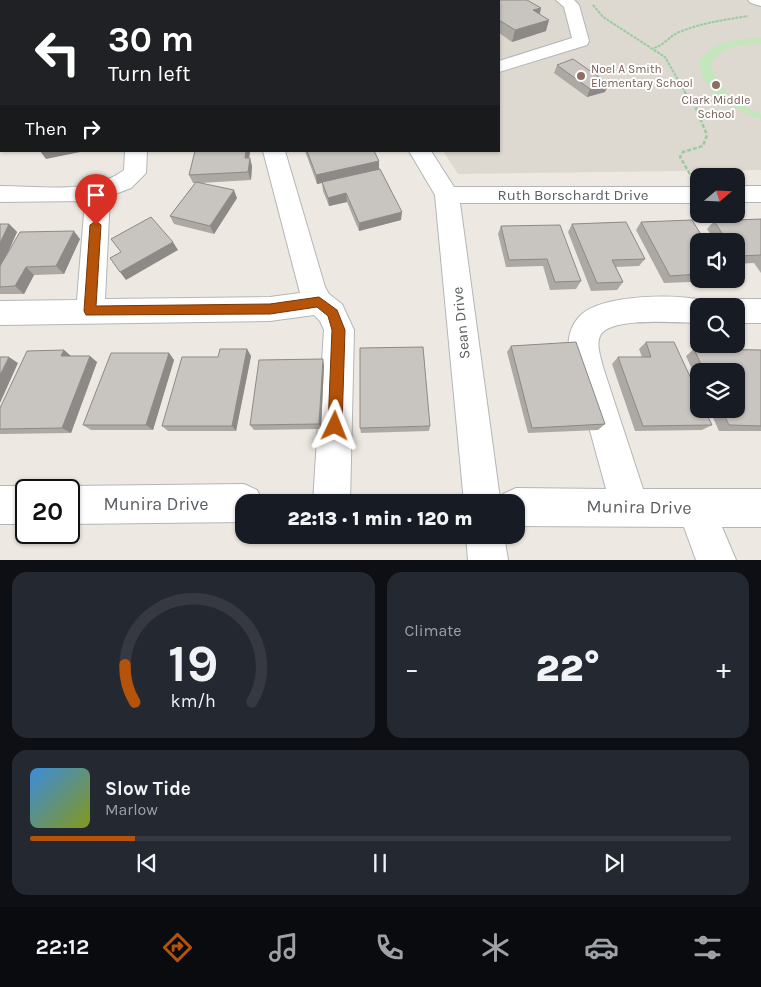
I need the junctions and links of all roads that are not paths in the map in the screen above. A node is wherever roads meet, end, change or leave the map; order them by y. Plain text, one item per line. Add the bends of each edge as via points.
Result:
1 (564, 0) edge
2 (500, 67) edge
3 (136, 152) edge
4 (274, 152) edge
5 (421, 152) edge
6 (690, 187) edge
7 (98, 191) junction
8 (0, 194) edge
9 (745, 194) edge
10 (761, 194) edge
11 (447, 196) junction
12 (319, 302) junction
13 (90, 311) junction
14 (690, 311) edge
15 (745, 311) edge
16 (761, 311) edge
17 (0, 313) edge
18 (332, 494) edge
19 (481, 494) edge
20 (235, 503) edge
21 (0, 505) edge
22 (15, 505) edge
23 (80, 505) edge
24 (525, 506) edge
25 (630, 506) junction
26 (696, 508) junction
27 (761, 508) edge
28 (486, 544) edge
29 (488, 560) edge
30 (716, 560) edge

1 - 2 street via 571,5 582,42
3 - 7 street via 136,173 124,182
4 - 12 street via 312,289
5 - 11 street, Sean Drive
6 - 11 street, Ruth Borschardt Drive
7 - 8 street
7 - 13 street
9 - 10 street
11 - 19 street, Sean Drive
12 - 13 street via 270,309
12 - 18 street via 332,313 339,330
13 - 17 street
14 - 25 street via 618,311 594,322 585,331 583,345 587,367
15 - 16 street
20 - 23 street, Munira Drive
21 - 22 street
24 - 25 street, Munira Drive
25 - 26 street, Munira Drive
26 - 27 street, Munira Drive
26 - 30 street
28 - 29 street

